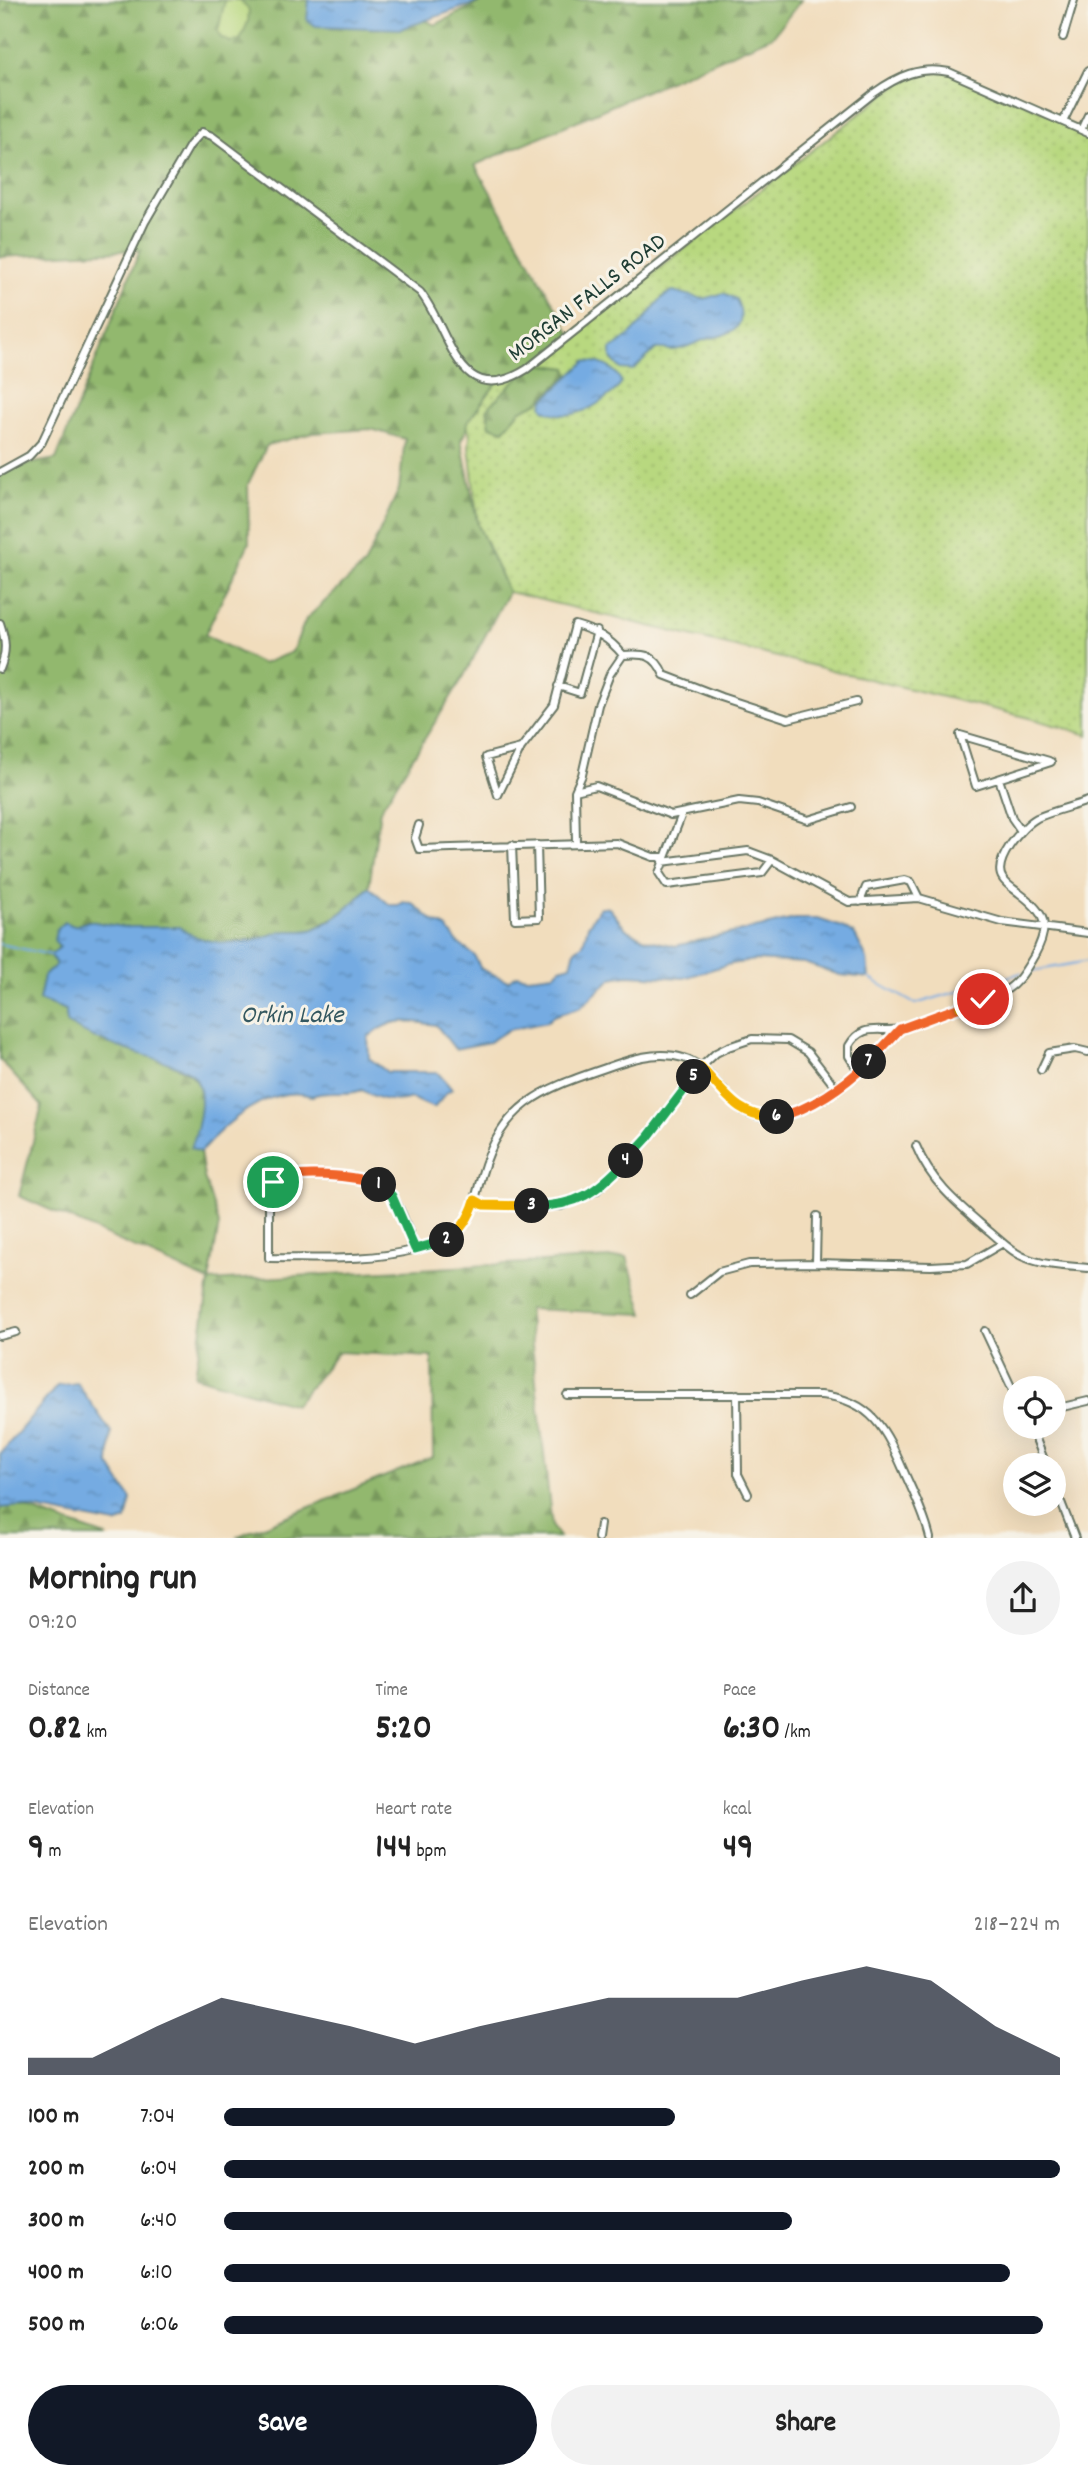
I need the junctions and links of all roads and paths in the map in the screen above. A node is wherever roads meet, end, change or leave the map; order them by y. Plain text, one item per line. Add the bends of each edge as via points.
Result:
1 (1074, 0) edge
2 (1063, 37) dead end
3 (1088, 71) edge
4 (1088, 115) edge
5 (1063, 122) junction
6 (1084, 132) edge
7 (0, 472) edge
8 (0, 623) edge
9 (597, 631) junction
10 (622, 655) junction
11 (0, 669) edge
12 (558, 686) junction
13 (856, 702) dead end
14 (521, 748) junction
15 (999, 779) junction
16 (575, 792) junction
17 (1088, 802) edge
18 (851, 807) dead end
19 (682, 814) junction
20 (419, 825) dead end
21 (1021, 831) junction
22 (576, 843) junction
23 (512, 845) junction
24 (537, 845) junction
25 (663, 860) junction
26 (772, 860) junction
27 (919, 898) junction
28 (860, 902) junction
29 (1044, 929) junction
30 (1088, 933) edge
31 (900, 1029) junction
32 (1088, 1052) edge
33 (701, 1067) junction
34 (1041, 1070) dead end
35 (859, 1072) junction
36 (836, 1088) junction
37 (916, 1146) dead end
38 (475, 1200) junction
39 (817, 1216) dead end
40 (1003, 1243) junction
41 (415, 1249) junction
42 (816, 1263) junction
43 (1088, 1268) edge
44 (690, 1295) dead end
45 (985, 1331) dead end
46 (16, 1332) dead end
47 (0, 1336) edge
48 (1006, 1376) edge
49 (737, 1394) junction
50 (567, 1395) dead end
51 (1088, 1401) edge
52 (1066, 1406) edge
53 (748, 1494) dead end
54 (1066, 1516) edge
55 (600, 1524) dead end
56 (598, 1538) edge
57 (930, 1538) edge
58 (1074, 1538) edge

1 - 2 street
3 - 5 street
4 - 6 street
5 - 6 street, MORGAN FALLS ROAD
5 - 7 street, MORGAN FALLS ROAD via 949,72 926,69 903,75 874,93 527,369 496,383 474,376 456,358 420,292 202,132 145,222 42,442 29,456
8 - 11 street via 6,642
9 - 10 street
9 - 12 street via 575,625
9 - 12 street via 580,693
10 - 13 street via 648,656 658,662 664,675 788,719
10 - 16 street via 598,705
12 - 14 street via 554,705
14 - 14 street via 486,757 498,795 515,760
15 - 15 street via 1051,762 960,735 976,786
15 - 21 street
16 - 19 street via 596,786 671,815
16 - 22 street
17 - 21 street via 1035,819
18 - 19 street via 808,820 758,803 739,802
19 - 25 street
20 - 23 street via 415,838 419,849
21 - 29 street via 1002,858 1000,874 1041,912
22 - 24 street
22 - 25 street via 617,843
23 - 24 street
23 - 24 street via 515,919 539,918
25 - 26 street via 748,851
25 - 26 street via 659,873 667,885 762,873
26 - 28 street via 849,902
27 - 28 street
27 - 28 street via 916,888 905,880 866,887
27 - 29 street
29 - 30 street
29 - 31 street via 1041,943 1016,985
31 - 35 street
31 - 35 street via 872,1029 853,1038 849,1056
32 - 34 street via 1074,1049 1049,1054
33 - 36 street via 737,1107 763,1117 791,1113
33 - 36 street via 716,1053 752,1039 788,1040 808,1052
33 - 38 street via 648,1137 596,1191 548,1207 484,1205
33 - 38 street via 673,1055 643,1056 532,1098 496,1136
35 - 36 street
37 - 40 street via 935,1180
38 - 41 street via 454,1235
39 - 42 street
40 - 42 street via 967,1265
40 - 43 street via 1045,1265
41 - 41 street via 376,1258 269,1258 270,1187 291,1176 346,1177 376,1183 392,1196
42 - 44 street via 750,1264 719,1272
45 - 48 street
46 - 47 street
49 - 50 street
49 - 53 street via 738,1474
49 - 57 street via 833,1396 867,1411 888,1436
51 - 52 street
54 - 58 street
55 - 56 street

